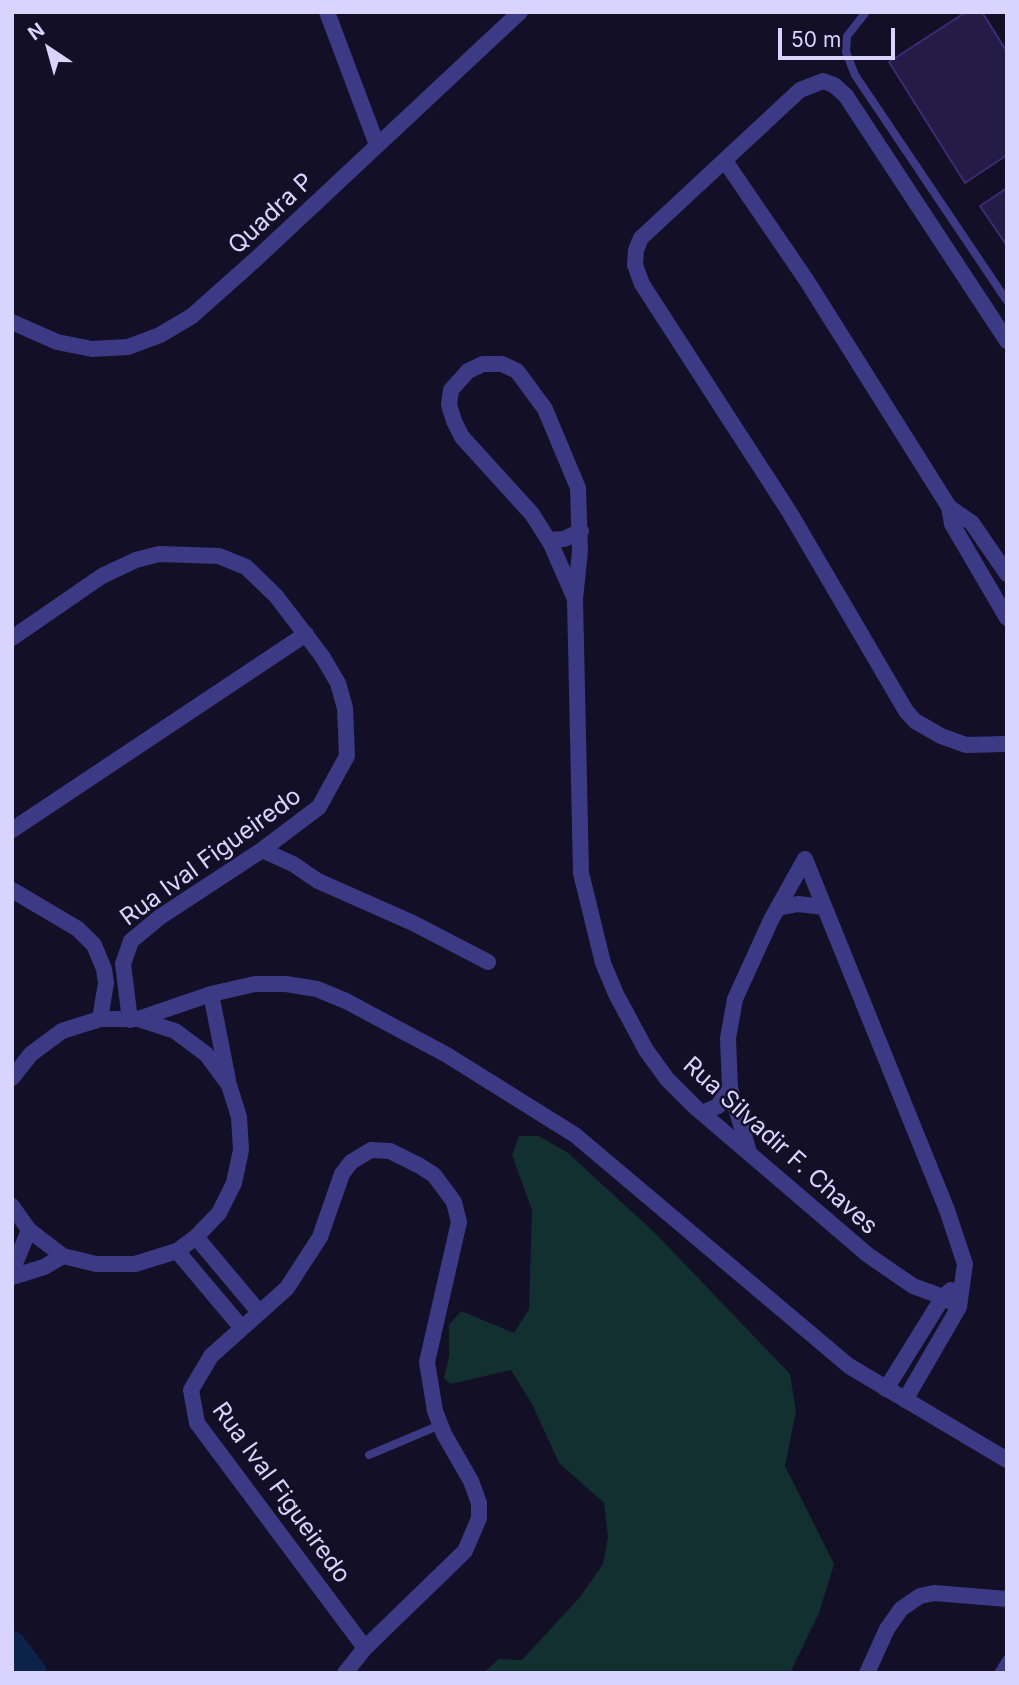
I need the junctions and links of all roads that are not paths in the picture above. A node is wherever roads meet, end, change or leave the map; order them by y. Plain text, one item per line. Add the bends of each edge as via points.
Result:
1 (327, 12) edge
2 (520, 12) edge
3 (866, 12) edge
4 (377, 145) junction
5 (725, 161) junction
6 (1007, 301) edge
7 (12, 321) edge
8 (1007, 341) edge
9 (948, 507) junction
10 (581, 531) junction
11 (549, 540) junction
12 (1007, 574) edge
13 (1001, 593) edge
14 (575, 599) junction
15 (1007, 618) edge
16 (306, 634) junction
17 (12, 638) edge
18 (1007, 744) edge
19 (12, 830) edge
20 (281, 836) junction
21 (262, 850) junction
22 (293, 864) junction
23 (12, 890) edge
24 (824, 907) junction
25 (778, 908) junction
26 (131, 942) junction
27 (94, 946) junction
28 (488, 962) dead end
29 (211, 993) junction
30 (100, 1019) junction
31 (134, 1019) junction
32 (12, 1078) edge
33 (229, 1085) junction
34 (730, 1088) junction
35 (702, 1113) junction
36 (749, 1152) junction
37 (12, 1206) edge
38 (29, 1230) junction
39 (196, 1237) junction
40 (177, 1251) junction
41 (63, 1256) junction
42 (12, 1271) edge
43 (12, 1277) edge
44 (964, 1280) junction
45 (913, 1286) junction
46 (943, 1297) junction
47 (959, 1307) junction
48 (260, 1312) junction
49 (933, 1314) junction
50 (949, 1325) junction
51 (241, 1327) junction
52 (886, 1389) junction
53 (905, 1400) junction
54 (440, 1425) junction
55 (369, 1455) dead end
56 (1006, 1460) edge
57 (1007, 1599) edge
58 (365, 1648) junction
59 (1007, 1659) edge
60 (345, 1673) edge
61 (867, 1673) edge
62 (998, 1673) edge

1 - 4 street
2 - 4 street, Quadra P
3 - 6 lane via 847,36 846,52 855,75
4 - 7 street, Quadra P via 192,316 160,335 128,347 92,349 57,342
5 - 8 street via 800,90 814,82 834,85 846,96
5 - 9 street via 807,281
5 - 18 street via 641,238 635,265 642,284 790,513 906,711 941,736 966,745
9 - 12 street via 972,523
9 - 13 street via 952,524
10 - 11 street
10 - 11 street via 578,488 545,409 517,371 502,364 483,364 468,371 451,390 454,421 462,437 510,487
10 - 14 street
11 - 14 street
13 - 15 street
14 - 35 street, Rua Silvadir F. Chaves via 581,873 603,963 632,1026 667,1079
16 - 17 street, Rua Ival Figueiredo via 246,567 219,556 159,554 102,576
16 - 19 street
16 - 20 street, Rua Ival Figueiredo via 338,683 345,708 347,756 319,807
20 - 21 street, Rua Ival Figueiredo
20 - 22 street
21 - 22 street
21 - 26 street, Rua Ival Figueiredo via 160,917
22 - 28 street via 318,881
23 - 27 street via 78,929
24 - 25 street via 798,904
24 - 25 street via 805,859
24 - 44 street via 957,1235
25 - 34 street via 735,999 728,1038
26 - 27 street via 114,948
26 - 31 street, Rua Ival Figueiredo via 123,964
27 - 30 street via 106,983
29 - 31 street
29 - 33 street
29 - 52 street via 255,984 317,989 447,1055 575,1135 823,1345
30 - 31 street
30 - 32 street via 62,1031 31,1054
31 - 33 street via 175,1031 206,1054
33 - 39 street via 239,1117 242,1150 224,1203
34 - 35 street via 718,1106
34 - 36 street
35 - 36 street, Rua Silvadir F. Chaves
36 - 45 street, Rua Silvadir F. Chaves via 868,1255
37 - 38 street
38 - 41 street
38 - 42 street
39 - 40 street
39 - 48 street
40 - 41 street via 135,1264 96,1264
40 - 51 street
41 - 43 street
44 - 46 street
44 - 47 street
45 - 46 street, Rua Silvadir F. Chaves
45 - 49 street, Rua Silvadir F. Chaves
46 - 47 street, Rua Silvadir F. Chaves
46 - 49 street
47 - 50 street
48 - 51 street, Rua Ival Figueiredo
48 - 54 street, Rua Ival Figueiredo via 287,1288 306,1261 351,1162 371,1150 390,1151 420,1166 447,1189 459,1222 426,1362
49 - 50 street, Rua Silvadir F. Chaves
49 - 52 street
50 - 53 street
51 - 58 street, Rua Ival Figueiredo via 197,1374 191,1390 197,1423
52 - 53 street
53 - 56 street
54 - 55 lane
54 - 58 street, Rua Ival Figueiredo via 471,1480 479,1518 465,1551
57 - 61 street via 920,1596 901,1609 887,1629
58 - 60 street, Rua Ival Figueiredo
59 - 62 lane

